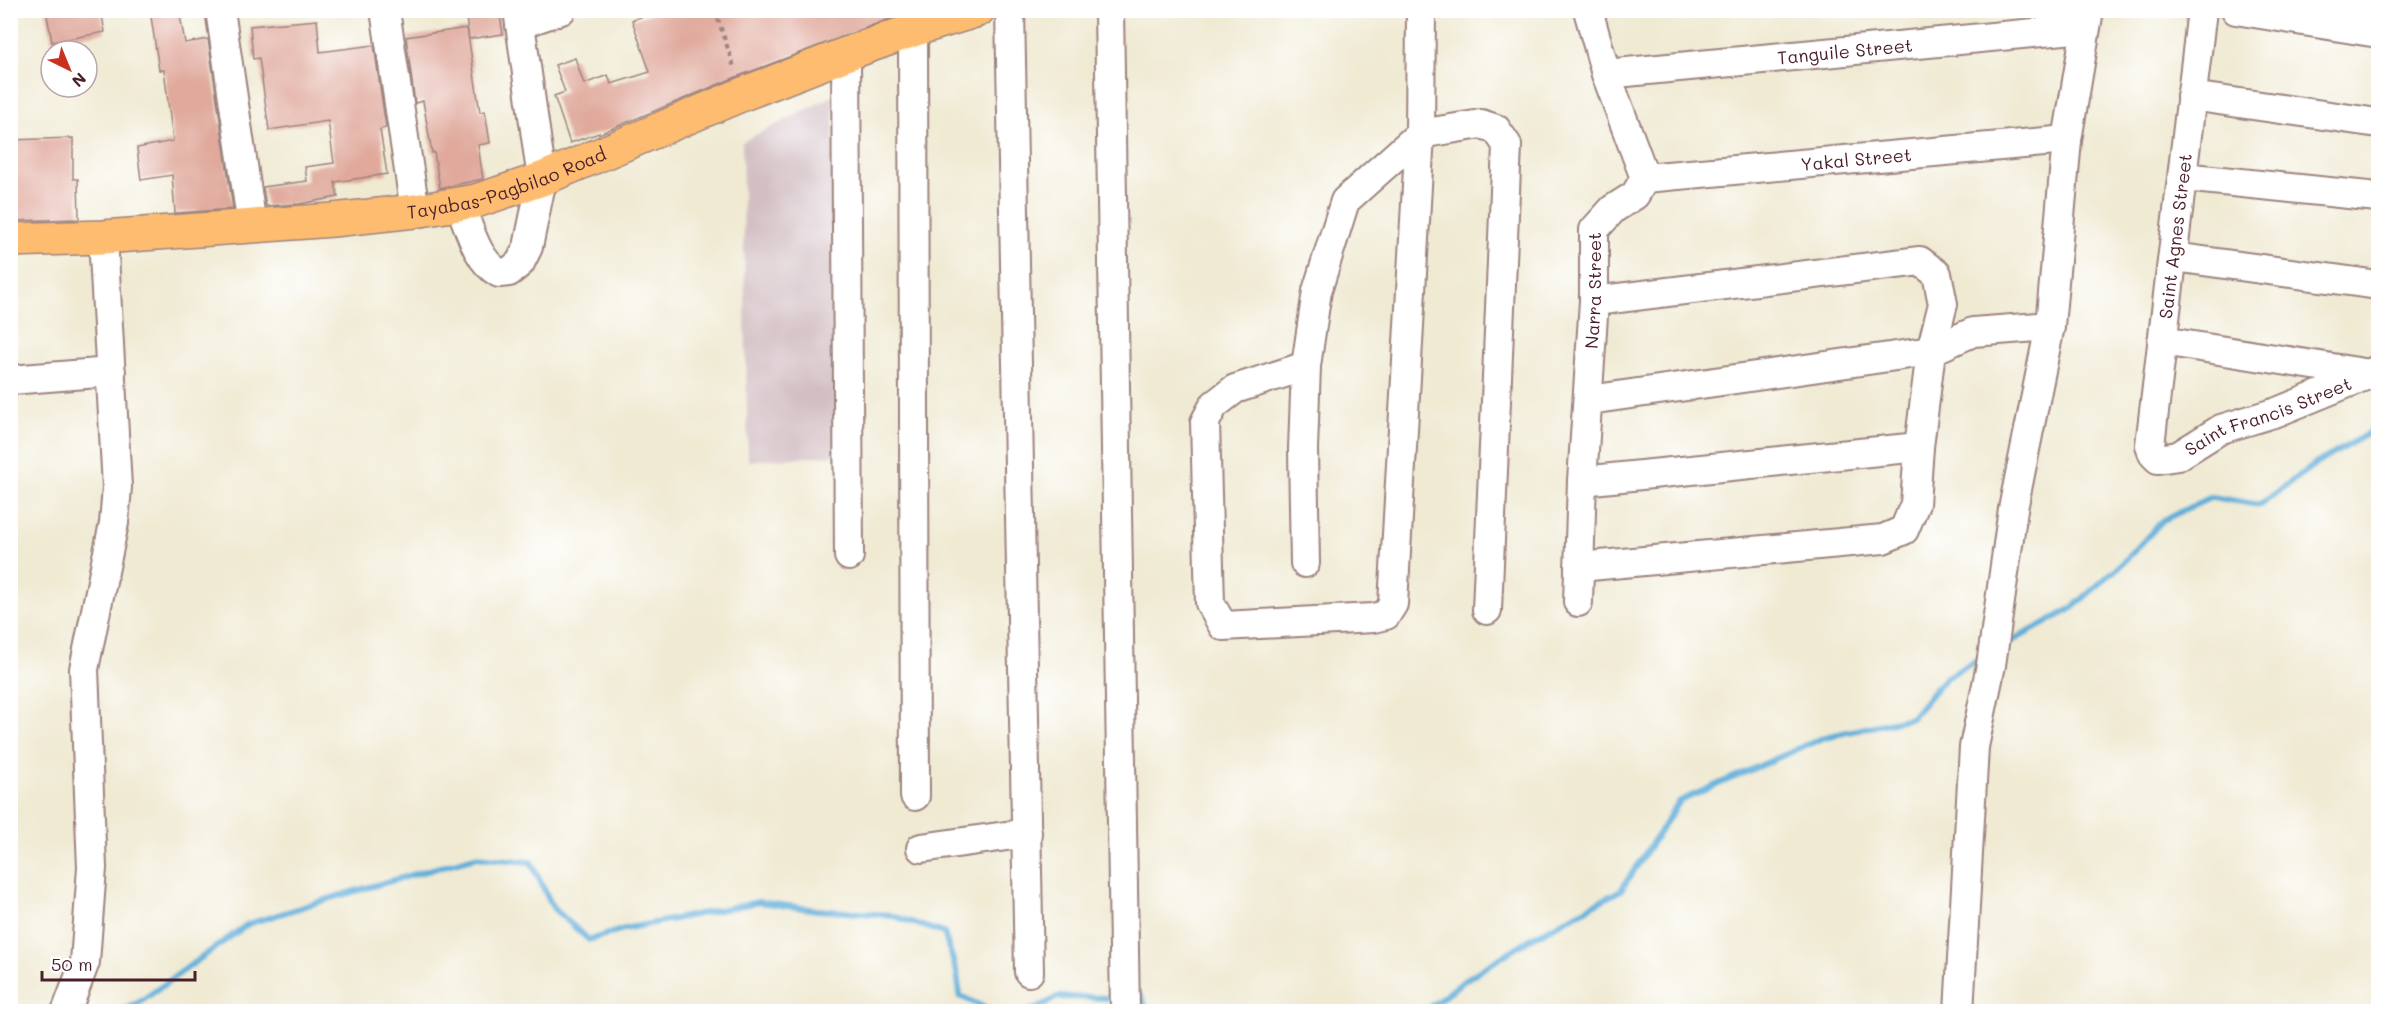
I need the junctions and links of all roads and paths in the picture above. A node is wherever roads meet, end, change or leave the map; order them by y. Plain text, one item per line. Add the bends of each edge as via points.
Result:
1 (220, 10) edge
2 (385, 10) edge
3 (561, 10) edge
4 (715, 10) edge
5 (978, 10) edge
6 (1010, 10) edge
7 (1109, 10) edge
8 (1421, 10) edge
9 (1588, 10) edge
10 (2202, 10) edge
11 (2236, 10) edge
12 (519, 17) edge
13 (2087, 19) edge
14 (913, 30) junction
15 (2379, 33) edge
16 (846, 54) junction
17 (1606, 74) junction
18 (743, 94) junction
19 (2191, 96) junction
20 (2379, 123) edge
21 (1420, 134) junction
22 (2067, 140) junction
23 (2183, 177) junction
24 (1645, 178) junction
25 (542, 179) junction
26 (2379, 197) edge
27 (460, 204) junction
28 (415, 211) junction
29 (252, 226) junction
30 (103, 237) junction
31 (10, 240) edge
32 (2174, 257) junction
33 (2379, 285) edge
34 (1594, 301) junction
35 (2050, 326) junction
36 (2162, 341) junction
37 (1931, 351) junction
38 (1306, 366) junction
39 (2374, 371) edge
40 (111, 372) junction
41 (10, 380) edge
42 (1589, 400) junction
43 (1919, 447) junction
44 (2158, 459) joint
45 (1582, 481) junction
46 (849, 556) dead end
47 (1305, 562) dead end
48 (1579, 567) junction
49 (1578, 602) dead end
50 (1487, 610) dead end
51 (915, 796) dead end
52 (1027, 833) junction
53 (921, 848) dead end
54 (1029, 972) dead end
55 (1124, 1002) edge
56 (66, 1011) edge
57 (1959, 1011) edge

1 - 29 street
2 - 28 street
3 - 12 street
4 - 18 path
5 - 14 main road, Tayabas-Pagbilao Road
6 - 52 street
7 - 55 street
8 - 21 street
9 - 17 street
10 - 19 street, Saint Agnes Street
11 - 15 street
12 - 25 street
13 - 17 street, Tanguile Street
13 - 22 street
14 - 16 main road, Tayabas-Pagbilao Road
14 - 51 street
16 - 18 main road, Tayabas-Pagbilao Road
16 - 46 street
17 - 24 street
18 - 25 main road, Tayabas-Pagbilao Road
19 - 20 street
19 - 23 street, Saint Agnes Street
21 - 38 street via 1346,201 1317,291
21 - 38 street via 1393,604 1386,615 1373,618 1223,626 1210,603 1205,423 1214,405 1235,389
21 - 50 street via 1481,124 1496,129 1507,144
22 - 24 street, Yakal Street
22 - 35 street
23 - 26 street
23 - 32 street, Saint Agnes Street
24 - 34 street, Narra Street via 1635,195 1613,209 1594,230
25 - 27 main road, Tayabas-Pagbilao Road
25 - 27 street via 528,247 520,263 509,272 491,269
27 - 28 main road, Tayabas-Pagbilao Road
28 - 29 main road, Tayabas-Pagbilao Road
29 - 30 main road, Tayabas-Pagbilao Road
30 - 31 main road, Tayabas-Pagbilao Road
30 - 40 street
32 - 33 street
32 - 36 street, Saint Agnes Street
34 - 37 street via 1920,261 1937,274 1943,304
34 - 42 street, Narra Street
35 - 37 street via 1973,332
35 - 57 street via 2013,509 1991,665 1974,747
36 - 39 street
36 - 44 street, Saint Agnes Street via 2150,445
37 - 42 street
37 - 43 street
38 - 47 street
39 - 44 street, Saint Francis Street via 2277,412 2221,429 2178,456
40 - 41 street
40 - 56 street via 117,487 114,523 84,669 92,868 85,962
42 - 45 street, Narra Street
43 - 45 street
43 - 48 street via 1915,504 1904,530 1883,539
45 - 48 street, Narra Street
48 - 49 street, Narra Street
52 - 53 street
52 - 54 street

